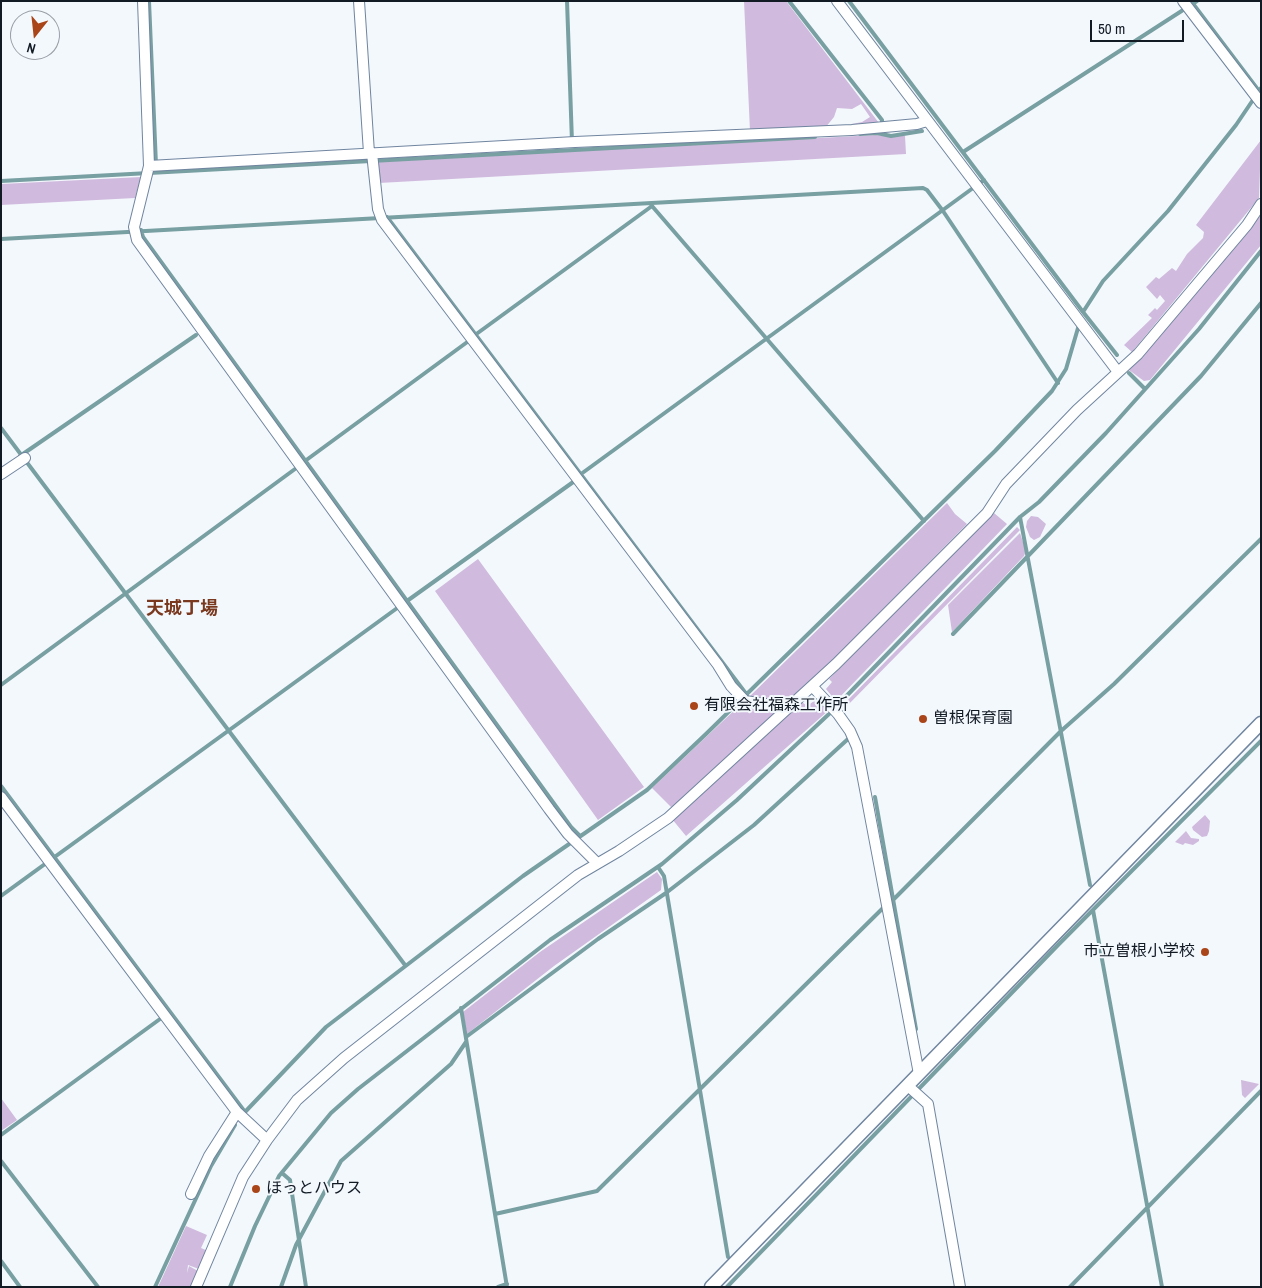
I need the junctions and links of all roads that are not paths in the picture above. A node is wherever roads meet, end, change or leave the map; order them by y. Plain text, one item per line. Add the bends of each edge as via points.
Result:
1 (143, 1) edge
2 (359, 1) edge
3 (837, 1) edge
4 (1186, 5) edge
5 (1257, 98) edge
6 (927, 120) junction
7 (372, 156) junction
8 (152, 169) junction
9 (1261, 204) edge
10 (1118, 372) junction
11 (24, 459) dead end
12 (1, 474) edge
13 (812, 686) junction
14 (786, 710) junction
15 (1261, 723) edge
16 (1, 796) edge
17 (597, 862) junction
18 (919, 1074) junction
19 (913, 1090) junction
20 (237, 1112) junction
21 (267, 1140) junction
22 (191, 1194) dead end
23 (196, 1287) edge
24 (711, 1287) edge
25 (960, 1287) edge

1 - 8 street
2 - 7 street
3 - 6 street
4 - 5 street
6 - 7 street via 882,128 572,142
6 - 10 street
7 - 8 street
7 - 14 street via 380,217 743,699
8 - 17 street via 134,231 401,605 574,840
9 - 10 street via 1158,332
10 - 13 street via 1006,484 987,513
11 - 12 street
13 - 14 street
13 - 18 street via 854,737 861,762
14 - 17 street via 668,818
15 - 18 street
16 - 20 street
17 - 21 street via 344,1058 287,1111
18 - 19 street
19 - 24 street
19 - 25 street via 928,1104
20 - 21 street
20 - 22 street via 209,1156
21 - 23 street via 243,1177

